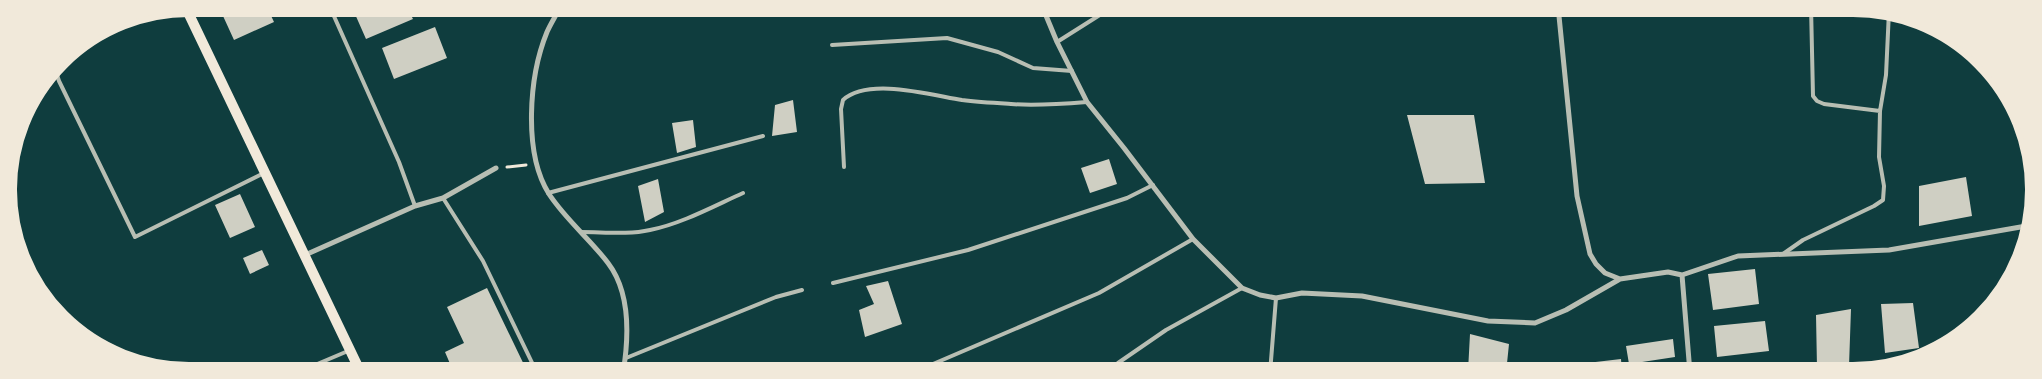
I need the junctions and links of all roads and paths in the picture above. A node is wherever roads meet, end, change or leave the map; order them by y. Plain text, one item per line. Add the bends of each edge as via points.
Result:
1 (190, 14) edge
2 (333, 14) edge
3 (556, 14) edge
4 (1045, 14) edge
5 (1101, 14) edge
6 (1559, 14) edge
7 (1811, 14) edge
8 (1889, 17) edge
9 (1057, 42) junction
10 (832, 45) dead end
11 (1072, 71) junction
12 (57, 74) edge
13 (1087, 102) junction
14 (1880, 111) junction
15 (763, 136) dead end
16 (536, 164) junction
17 (844, 167) dead end
18 (496, 168) joint
19 (265, 172) junction
20 (1153, 186) junction
21 (548, 193) junction
22 (743, 193) dead end
23 (442, 198) junction
24 (416, 206) junction
25 (2024, 226) edge
26 (579, 232) junction
27 (1193, 239) junction
28 (306, 254) junction
29 (1783, 254) junction
30 (1682, 275) junction
31 (1620, 279) junction
32 (833, 283) dead end
33 (1242, 288) junction
34 (802, 290) dead end
35 (1276, 298) junction
36 (350, 350) junction
37 (626, 358) junction
38 (1118, 363) dead end
39 (313, 365) edge
40 (357, 365) edge
41 (533, 365) edge
42 (625, 365) edge
43 (931, 365) edge
44 (1271, 365) edge
45 (1689, 365) edge

1 - 19 main road
2 - 24 lane
3 - 16 street via 547,32 534,81 532,116
4 - 9 street
5 - 9 lane
6 - 31 street via 1584,236 1596,264
7 - 14 lane via 1813,96 1824,104
8 - 14 lane via 1886,75
9 - 11 street
10 - 11 lane via 946,38 998,52 1034,68
11 - 13 street
12 - 19 lane via 135,237
13 - 17 lane via 1011,104 899,89 856,92 843,100 841,108
13 - 20 street
14 - 29 lane via 1879,157 1883,200 1803,240
15 - 21 lane
16 - 18 path
16 - 21 street
18 - 23 street
19 - 28 main road
20 - 27 street
20 - 32 lane via 1127,198 968,250
21 - 26 street
22 - 26 lane via 651,230
23 - 24 street
23 - 41 lane via 483,261
24 - 28 street
25 - 29 street via 1889,250
26 - 37 street via 617,278 624,298
27 - 33 street
27 - 43 lane via 1099,293
28 - 36 main road
29 - 30 street via 1738,256
30 - 31 street via 1668,272
30 - 45 street
31 - 35 street via 1535,324 1488,320 1362,296 1302,293
33 - 35 street
33 - 38 lane via 1166,330
34 - 37 lane via 776,297
35 - 44 lane
36 - 39 lane
36 - 40 main road
37 - 42 street

